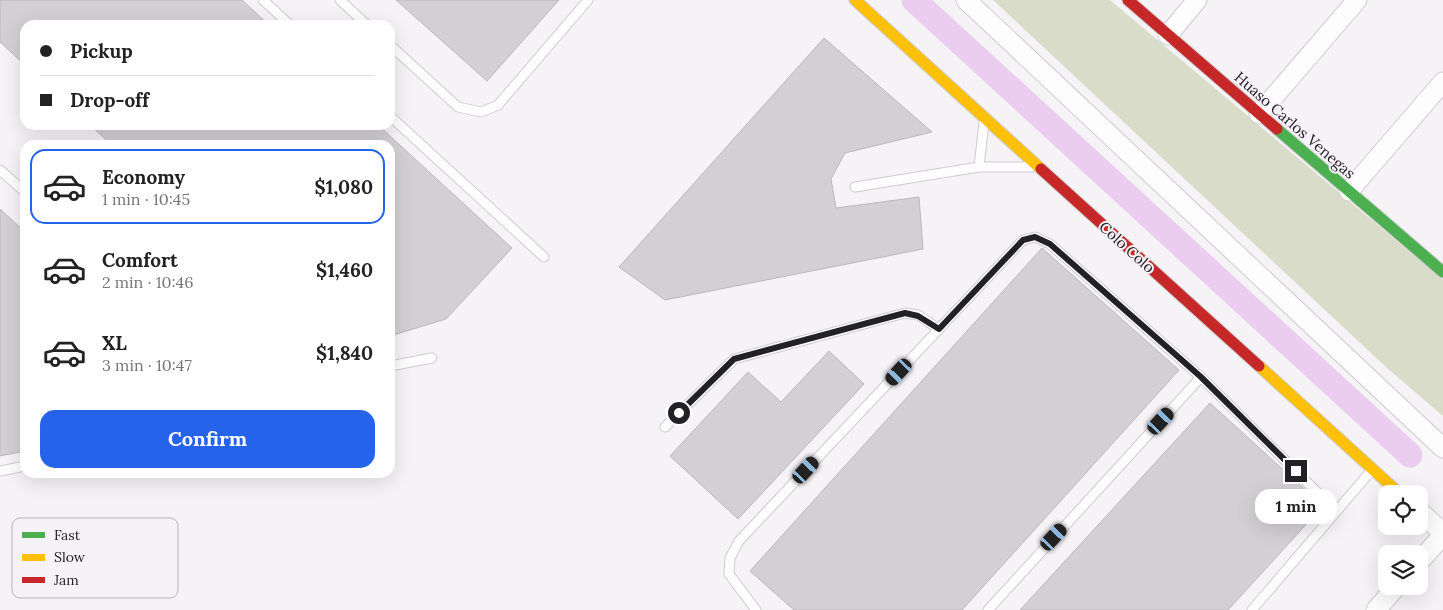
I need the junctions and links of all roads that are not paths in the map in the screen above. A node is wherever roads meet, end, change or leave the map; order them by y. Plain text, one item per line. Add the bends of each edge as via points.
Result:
1 (262, 0) edge
2 (340, 0) edge
3 (588, 0) edge
4 (855, 0) edge
5 (966, 0) edge
6 (1128, 0) edge
7 (1197, 0) edge
8 (1357, 0) edge
9 (284, 20) edge
10 (362, 20) edge
11 (1168, 35) junction
12 (395, 50) edge
13 (1443, 82) edge
14 (1259, 114) junction
15 (985, 118) junction
16 (395, 121) edge
17 (979, 167) junction
18 (1040, 167) junction
19 (0, 170) edge
20 (855, 187) dead end
21 (20, 188) edge
22 (1349, 191) junction
23 (544, 256) dead end
24 (1441, 267) edge
25 (939, 329) junction
26 (432, 358) dead end
27 (395, 365) edge
28 (1201, 377) junction
29 (665, 427) dead end
30 (1443, 448) edge
31 (20, 467) edge
32 (1373, 469) junction
33 (0, 470) edge
34 (1390, 485) edge
35 (1336, 511) junction
36 (1428, 520) edge
37 (1443, 534) edge
38 (1428, 552) edge
39 (1389, 595) edge
40 (756, 610) edge
41 (988, 610) edge
42 (1252, 610) edge
43 (1376, 610) edge

1 - 9 lane
2 - 10 lane
3 - 12 lane via 498,105 481,112 458,107
4 - 15 street, Colo Colo
5 - 30 street
6 - 11 street, Huaso Carlos Venegas
7 - 11 street
8 - 14 street
11 - 14 street, Huaso Carlos Venegas
13 - 22 street
14 - 22 street, Huaso Carlos Venegas
15 - 17 lane
15 - 18 street, Colo Colo
16 - 23 lane
17 - 18 lane
17 - 20 lane
18 - 32 street, Colo Colo
19 - 21 lane
22 - 24 street, Huaso Carlos Venegas
25 - 28 lane via 1023,240 1035,237 1050,244
25 - 29 lane via 918,316 905,313 734,359
25 - 40 lane via 739,541 730,558 729,574
26 - 27 lane
28 - 35 lane
28 - 41 lane
31 - 33 lane
32 - 34 street, Colo Colo
32 - 35 lane
35 - 42 lane
36 - 37 street
37 - 38 street
39 - 43 street

